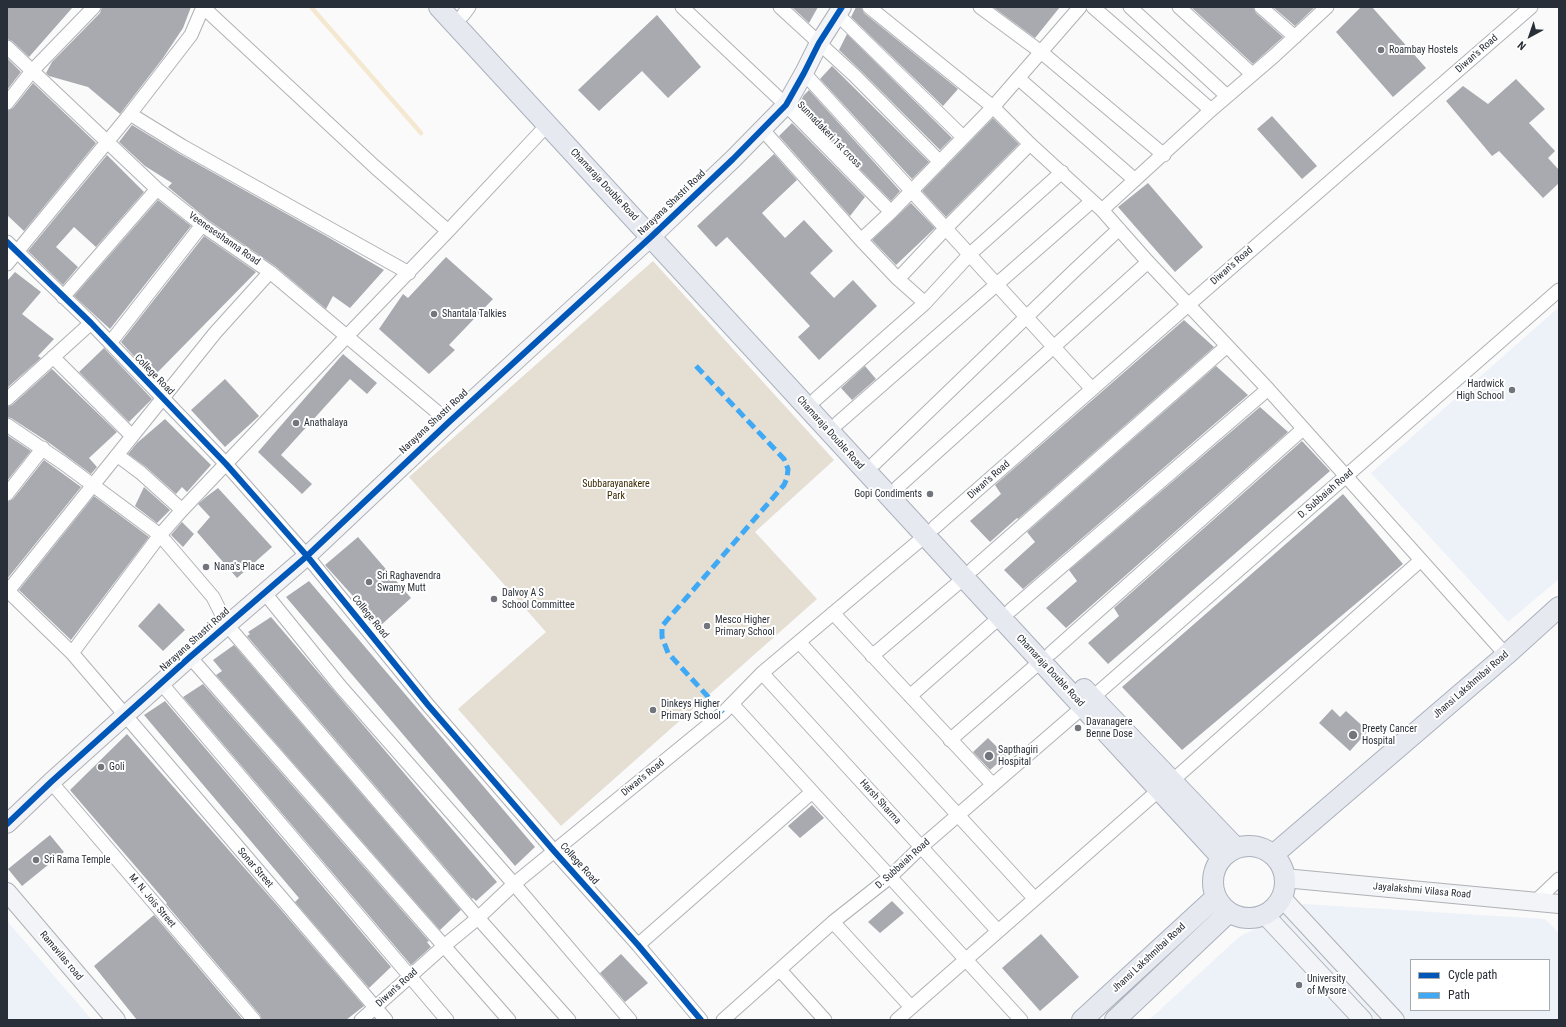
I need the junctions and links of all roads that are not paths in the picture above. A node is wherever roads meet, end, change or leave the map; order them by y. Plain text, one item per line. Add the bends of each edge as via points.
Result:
1 (94, 7) edge
2 (203, 7) edge
3 (440, 7) edge
4 (780, 7) edge
5 (869, 7) edge
6 (980, 7) edge
7 (1080, 7) edge
8 (1093, 7) edge
9 (1130, 7) edge
10 (1179, 7) edge
11 (1261, 7) edge
12 (1327, 7) edge
13 (1530, 7) edge
14 (685, 8) edge
15 (462, 10) edge
16 (840, 11) edge
17 (1295, 37) junction
18 (819, 43) junction
19 (7, 47) edge
20 (1041, 52) junction
21 (32, 71) junction
22 (804, 74) junction
23 (1252, 74) junction
24 (1018, 78) junction
25 (1227, 96) junction
26 (7, 103) edge
27 (786, 105) junction
28 (993, 107) junction
29 (1211, 110) junction
30 (130, 114) junction
31 (548, 124) junction
32 (762, 129) junction
33 (963, 137) junction
34 (107, 142) junction
35 (1030, 144) junction
36 (1164, 155) junction
37 (940, 162) junction
38 (1062, 172) junction
39 (1135, 180) junction
40 (157, 189) junction
41 (911, 190) junction
42 (1092, 201) junction
43 (1102, 210) junction
44 (890, 212) junction
45 (202, 225) junction
46 (946, 228) junction
47 (1119, 230) junction
48 (448, 231) junction
49 (656, 232) junction
50 (861, 240) junction
51 (7, 242) edge
52 (18, 252) junction
53 (970, 254) junction
54 (1148, 262) junction
55 (7, 264) edge
56 (270, 272) junction
57 (409, 273) junction
58 (898, 279) junction
59 (997, 285) junction
60 (1559, 290) edge
61 (63, 296) junction
62 (924, 303) junction
63 (1188, 305) junction
64 (1026, 316) junction
65 (91, 323) junction
66 (347, 336) junction
67 (110, 343) junction
68 (1227, 346) junction
69 (1054, 347) junction
70 (53, 357) junction
71 (1092, 389) junction
72 (1268, 389) junction
73 (163, 398) junction
74 (7, 399) edge
75 (816, 399) junction
76 (449, 422) junction
77 (838, 423) junction
78 (7, 425) edge
79 (1303, 429) junction
80 (132, 436) junction
81 (43, 448) junction
82 (117, 455) junction
83 (875, 463) junction
84 (226, 464) junction
85 (1346, 477) junction
86 (93, 486) junction
87 (898, 487) junction
88 (7, 494) edge
89 (182, 510) junction
90 (930, 532) junction
91 (160, 535) junction
92 (306, 556) junction
93 (1420, 560) junction
94 (969, 573) junction
95 (7, 591) edge
96 (264, 592) junction
97 (1559, 607) edge
98 (833, 613) junction
99 (1005, 613) junction
100 (227, 625) junction
101 (798, 642) junction
102 (72, 653) junction
103 (1506, 654) junction
104 (872, 656) junction
105 (190, 657) junction
106 (1046, 657) junction
107 (762, 673) junction
108 (162, 683) junction
109 (910, 696) junction
110 (1088, 702) junction
111 (732, 704) junction
112 (125, 716) junction
113 (950, 740) junction
114 (51, 782) junction
115 (993, 785) junction
116 (1166, 785) junction
117 (812, 792) junction
118 (958, 815) junction
119 (7, 824) edge
120 (921, 847) junction
121 (554, 851) junction
122 (1229, 853) junction
123 (1273, 856) junction
124 (890, 877) junction
125 (1559, 879) edge
126 (514, 884) junction
127 (1283, 888) junction
128 (7, 892) edge
129 (1216, 897) junction
130 (1035, 899) junction
131 (1536, 902) junction
132 (1559, 904) edge
133 (1229, 912) junction
134 (1264, 914) junction
135 (478, 918) junction
136 (833, 922) junction
137 (998, 931) junction
138 (638, 945) junction
139 (444, 946) junction
140 (965, 960) junction
141 (780, 970) junction
142 (409, 976) junction
143 (911, 1007) junction
144 (375, 1008) junction
145 (116, 1020) edge
146 (254, 1020) edge
147 (361, 1020) edge
148 (386, 1020) edge
149 (447, 1020) edge
150 (509, 1020) edge
151 (569, 1020) edge
152 (630, 1020) edge
153 (701, 1020) edge
154 (723, 1020) edge
155 (825, 1020) edge
156 (897, 1020) edge
157 (1021, 1020) edge
158 (1082, 1020) edge
159 (1115, 1020) edge
160 (1363, 1020) edge
161 (1394, 1020) edge

1 - 21 street
2 - 30 street via 191,35
2 - 48 street via 375,167
3 - 31 main road, Chamaraja Double Road
4 - 18 street
5 - 28 street
6 - 20 street
7 - 20 street
8 - 29 street
9 - 25 street
10 - 23 street
11 - 17 street
12 - 17 street
13 - 63 street, Diwan's Road
14 - 27 street, Sunnadakeri 1st cross
15 - 49 main road, Chamaraja Double Road
16 - 18 street, Narayana Shastri Road
16 - 33 street
17 - 23 street
18 - 22 street, Narayana Shastri Road
18 - 37 street
19 - 21 street, Veeneseshanna Road
20 - 24 street
20 - 36 street
21 - 26 street
21 - 34 street, Veeneseshanna Road
22 - 27 street, Narayana Shastri Road
22 - 41 street
23 - 25 street
24 - 28 street
24 - 39 street
25 - 29 street
27 - 32 street, Narayana Shastri Road
27 - 44 street, Sunnadakeri 1st cross
28 - 33 street
28 - 35 street
29 - 36 street
30 - 34 street
30 - 57 street via 182,146
31 - 48 street
31 - 49 main road, Chamaraja Double Road
32 - 49 street, Narayana Shastri Road
32 - 50 street
33 - 37 street
34 - 40 street, Veeneseshanna Road
34 - 52 street
35 - 38 street
35 - 46 street
36 - 39 street
37 - 41 street
38 - 42 street
38 - 53 street
39 - 43 street
40 - 45 street, Veeneseshanna Road
40 - 61 street
41 - 44 street
41 - 46 street
42 - 43 street
42 - 59 street
43 - 47 street
44 - 50 street
45 - 56 street, Veeneseshanna Road
45 - 67 street
46 - 53 street
46 - 58 street
47 - 54 street
47 - 64 street
48 - 57 street
49 - 75 main road, Chamaraja Double Road
49 - 76 street, Narayana Shastri Road
49 - 90 main road, Chamaraja Double Road
50 - 58 street
51 - 52 street, College Road
52 - 55 street
52 - 61 street, College Road
53 - 59 street
53 - 62 street
54 - 63 street
54 - 69 street
56 - 66 street, Veeneseshanna Road
56 - 73 street
57 - 66 street
58 - 62 street
59 - 64 street
59 - 77 street
60 - 85 street, D. Subbaiah Road
61 - 65 street, College Road
62 - 75 street
63 - 68 street
63 - 71 street, Diwan's Road
64 - 69 street
64 - 83 street
65 - 67 street, College Road
65 - 70 street
66 - 76 street, Veeneseshanna Road
66 - 84 street
67 - 73 street, College Road
68 - 72 street
68 - 94 street
69 - 71 street
69 - 87 street
70 - 74 street
70 - 80 street
71 - 90 street, Diwan's Road
72 - 79 street
72 - 99 street
73 - 80 street
73 - 84 street, College Road
75 - 77 main road, Chamaraja Double Road
76 - 92 street, Narayana Shastri Road
77 - 83 main road, Chamaraja Double Road
78 - 81 street
79 - 85 street
79 - 106 street
80 - 82 street
81 - 86 street
81 - 88 street
82 - 86 street
82 - 89 street
83 - 87 main road, Chamaraja Double Road
84 - 89 street
84 - 92 street, College Road
85 - 93 street
85 - 110 street, D. Subbaiah Road
86 - 91 street
86 - 95 street
87 - 90 main road, Chamaraja Double Road
89 - 91 street
90 - 94 main road, Chamaraja Double Road
90 - 98 street, Diwan's Road
91 - 100 street via 213,598
91 - 102 street
92 - 96 street, Narayana Shastri Road
92 - 121 street, College Road via 428,705
93 - 103 street
93 - 116 street
94 - 99 main road, Chamaraja Double Road
94 - 104 street
95 - 102 street, Sonar Street
96 - 100 street, Narayana Shastri Road
96 - 126 street via 340,686
97 - 103 main road, Jhansi Lakshmibai Road
98 - 101 street, Diwan's Road
98 - 104 street
99 - 106 main road, Chamaraja Double Road
99 - 109 street
100 - 105 street, Narayana Shastri Road
100 - 135 street
101 - 107 street, Diwan's Road
101 - 118 street
102 - 112 street, Sonar Street
103 - 123 main road, Jhansi Lakshmibai Road
104 - 109 street
105 - 108 street, Narayana Shastri Road
105 - 139 street
106 - 110 main road, Chamaraja Double Road
106 - 113 street
107 - 111 street, Diwan's Road
107 - 120 street, Harsh Sharma
108 - 112 street, Narayana Shastri Road
108 - 142 street
109 - 113 street
110 - 115 street, D. Subbaiah Road
110 - 116 main road, Chamaraja Double Road
111 - 117 street
111 - 121 street, Diwan's Road
112 - 114 street, Narayana Shastri Road
112 - 144 street, Sonar Street
113 - 115 street
114 - 119 street, Narayana Shastri Road
114 - 146 street, M. N. Jois Street
115 - 118 street, D. Subbaiah Road
116 - 122 main road, Chamaraja Double Road
116 - 130 street
117 - 124 street
117 - 138 street
118 - 120 street, D. Subbaiah Road
118 - 130 street
120 - 124 street, D. Subbaiah Road
120 - 137 street, Harsh Sharma
121 - 126 street, Diwan's Road
121 - 138 street, College Road
122 - 123 main road via 1245,846 1264,850
122 - 129 main road via 1216,866 1213,876
123 - 127 main road via 1278,862
124 - 136 street, D. Subbaiah Road
124 - 140 street
125 - 131 street
126 - 135 street, Diwan's Road
126 - 152 street
127 - 131 street, Jayalakshmi Vilasa Road
127 - 134 main road via 1274,908
127 - 161 street
128 - 145 street, Ramavilas road
129 - 133 main road via 1221,906
129 - 158 main road, Jhansi Lakshmibai Road
130 - 137 street
131 - 132 street, Jayalakshmi Vilasa Road
133 - 134 main road via 1240,917 1253,918
133 - 159 main road
134 - 160 street
135 - 139 street, Diwan's Road
135 - 151 street
136 - 141 street, D. Subbaiah Road
136 - 143 street
137 - 140 street
138 - 153 street, College Road
139 - 142 street, Diwan's Road
139 - 150 street
140 - 143 street
140 - 157 street
141 - 154 street, D. Subbaiah Road
141 - 155 street
142 - 144 street, Diwan's Road
142 - 149 street
143 - 156 street
144 - 147 street, Diwan's Road
144 - 148 street, Sonar Street

